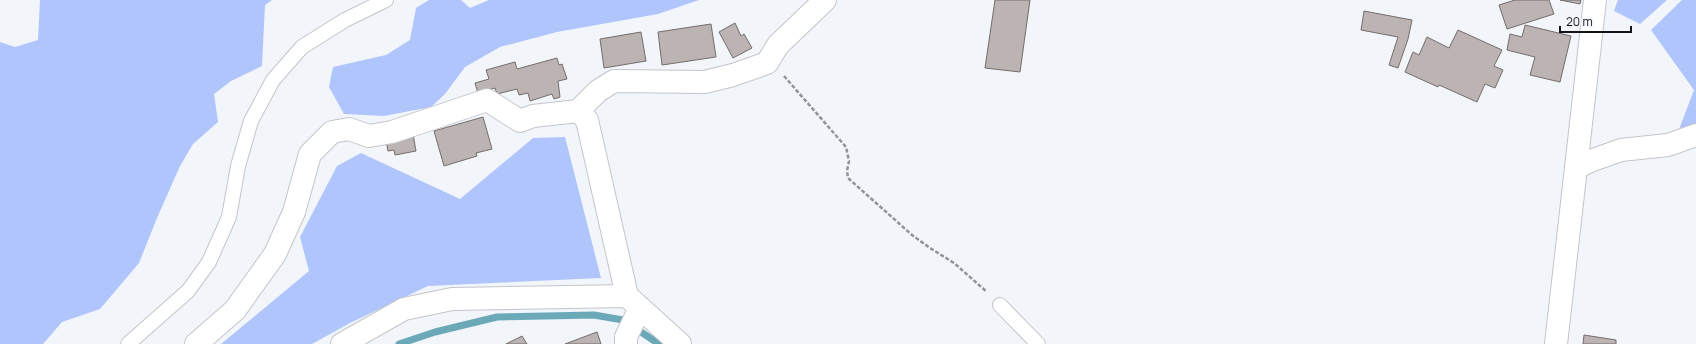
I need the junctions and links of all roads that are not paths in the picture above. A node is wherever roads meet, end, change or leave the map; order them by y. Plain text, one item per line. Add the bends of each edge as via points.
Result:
1 (386, 0) edge
2 (825, 0) edge
3 (1596, 0) edge
4 (578, 111) junction
5 (1696, 135) edge
6 (1576, 168) junction
7 (634, 302) junction
8 (1000, 305) road end
9 (626, 340) edge
10 (128, 344) edge
11 (196, 344) edge
12 (342, 344) edge
13 (680, 344) edge
14 (1038, 344) edge
15 (1556, 344) edge

1 - 10 lane via 344,20 302,47 273,80 251,121 238,166 229,217 209,262 188,291
2 - 4 street via 778,45 767,63 705,82 614,81 598,91
3 - 6 street
4 - 7 street via 587,120
4 - 11 street via 533,116 520,121 487,100 384,133 369,136 349,129 332,132 310,154 294,212 274,254 235,310
5 - 6 street via 1668,145 1621,150
6 - 15 street
7 - 9 street
7 - 12 street via 452,299 404,309
7 - 13 street
8 - 14 lane

